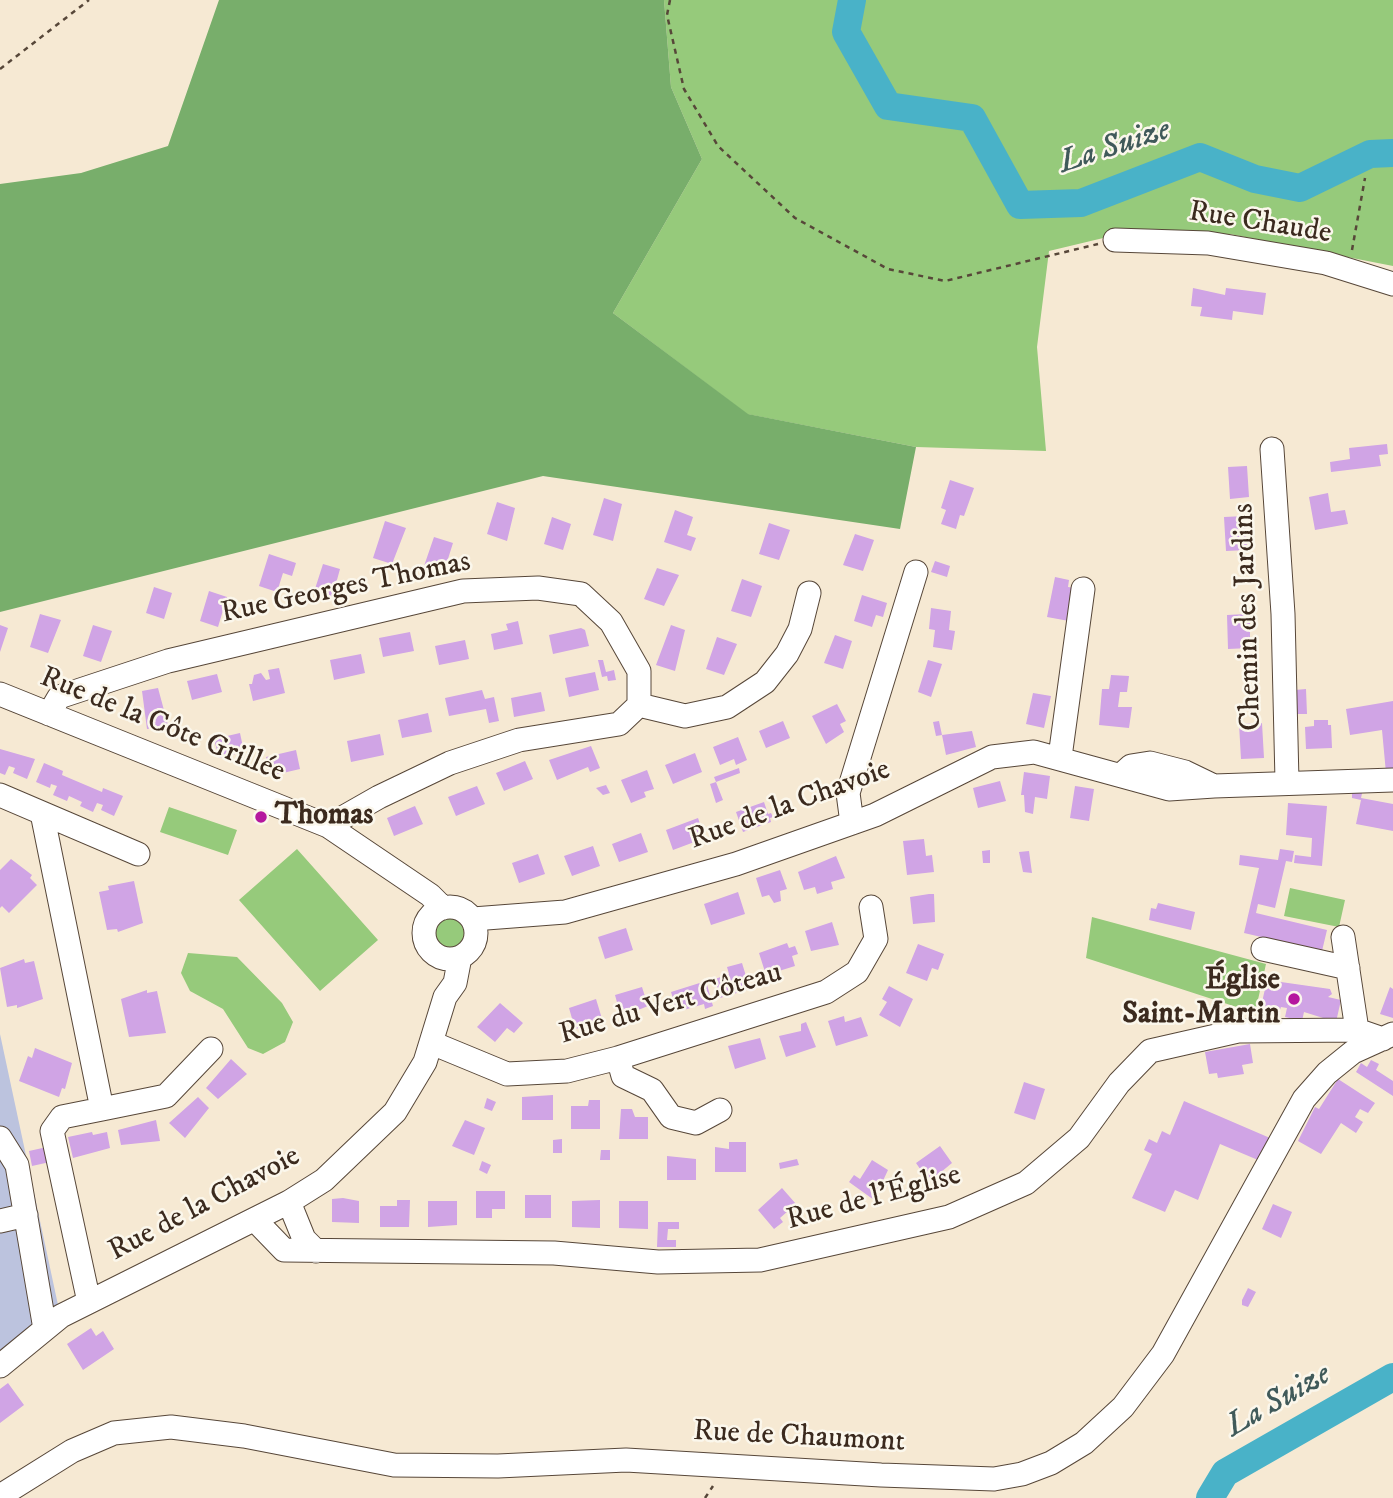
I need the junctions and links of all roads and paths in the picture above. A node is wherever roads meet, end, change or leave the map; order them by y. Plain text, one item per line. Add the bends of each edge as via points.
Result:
1 (89, 0) edge
2 (670, 0) edge
3 (0, 69) edge
4 (1365, 178) dead end
5 (1115, 240) joint
6 (1348, 270) junction
7 (1393, 284) edge
8 (1272, 449) dead end
9 (916, 572) dead end
10 (1083, 589) dead end
11 (809, 593) dead end
12 (0, 694) edge
13 (639, 705) junction
14 (49, 714) junction
15 (1060, 757) junction
16 (1393, 780) edge
17 (1287, 781) junction
18 (0, 795) edge
19 (43, 813) junction
20 (852, 823) junction
21 (328, 826) junction
22 (138, 854) dead end
23 (406, 882) junction
24 (871, 907) dead end
25 (443, 908) junction
26 (473, 919) junction
27 (425, 928) junction
28 (1343, 937) dead end
29 (1263, 950) dead end
30 (450, 957) junction
31 (1348, 968) junction
32 (1357, 1030) junction
33 (1388, 1036) edge
34 (432, 1043) junction
35 (211, 1049) dead end
36 (618, 1058) junction
37 (102, 1109) junction
38 (720, 1110) dead end
39 (0, 1138) edge
40 (289, 1202) junction
41 (26, 1216) junction
42 (255, 1220) junction
43 (0, 1221) edge
44 (316, 1251) junction
45 (89, 1302) junction
46 (45, 1329) junction
47 (0, 1366) edge
48 (0, 1496) edge

1 - 3 path
2 - 5 path via 667,15 684,89 718,146 795,218 888,270 945,281
4 - 6 path
5 - 6 street, Rue Chaude via 1208,243
6 - 7 street, Rue Chaude
8 - 17 street, Chemin des Jardins via 1283,614
9 - 20 street via 848,793
10 - 15 street
11 - 13 street via 800,629 787,654 765,681 727,707 685,716
12 - 14 street, Rue de la Côte Grillée
13 - 14 street, Rue Georges Thomas via 639,671 611,622 581,594 538,588 463,591 167,661 59,697
13 - 21 street via 619,724 519,740 450,763
14 - 21 street, Rue de la Côte Grillée
15 - 17 street, Rue de la Chavoie via 1121,775 1131,766 1150,763 1214,786
15 - 20 street, Rue de la Chavoie via 1034,752 992,757
16 - 17 street, Rue de la Chavoie
18 - 19 street
19 - 22 street
19 - 37 street
20 - 26 street, Rue de la Chavoie via 736,864 565,912
21 - 23 street, Rue de la Côte Grillée
23 - 25 street, Rue de la Côte Grillée
23 - 27 street
24 - 36 street, Rue du Vert Côteau via 876,939 856,972 826,992
25 - 26 street via 460,908
25 - 27 street via 430,916
26 - 30 street via 473,945
27 - 30 street via 427,945
28 - 31 street
29 - 31 street
30 - 34 street, Rue de la Chavoie
31 - 32 street
32 - 33 street, Rue de l'Église
32 - 44 street, Rue de l'Église via 1238,1031 1150,1051 1119,1083 1079,1138 1026,1183 949,1217 868,1238 760,1260 658,1262 554,1254
33 - 48 street, Rue de Chaumont via 1353,1052 1304,1099 1163,1354 1123,1407 1084,1443 1022,1474 994,1479 894,1476 626,1460 394,1465 171,1427 114,1433 72,1451
34 - 36 street, Rue du Vert Côteau via 507,1074 567,1071
34 - 40 street, Rue de la Chavoie via 395,1112 324,1180
35 - 37 street via 166,1096
36 - 38 street via 623,1076 652,1090 671,1117 696,1123
37 - 45 street via 62,1117 52,1131
39 - 41 street via 17,1165
40 - 42 street, Rue de la Chavoie
40 - 44 street via 304,1239
41 - 43 street
41 - 46 street
42 - 44 street, Rue de l'Église via 284,1250
42 - 45 street, Rue de la Chavoie
45 - 46 street, Rue de la Chavoie
46 - 47 street, Rue de la Chavoie

